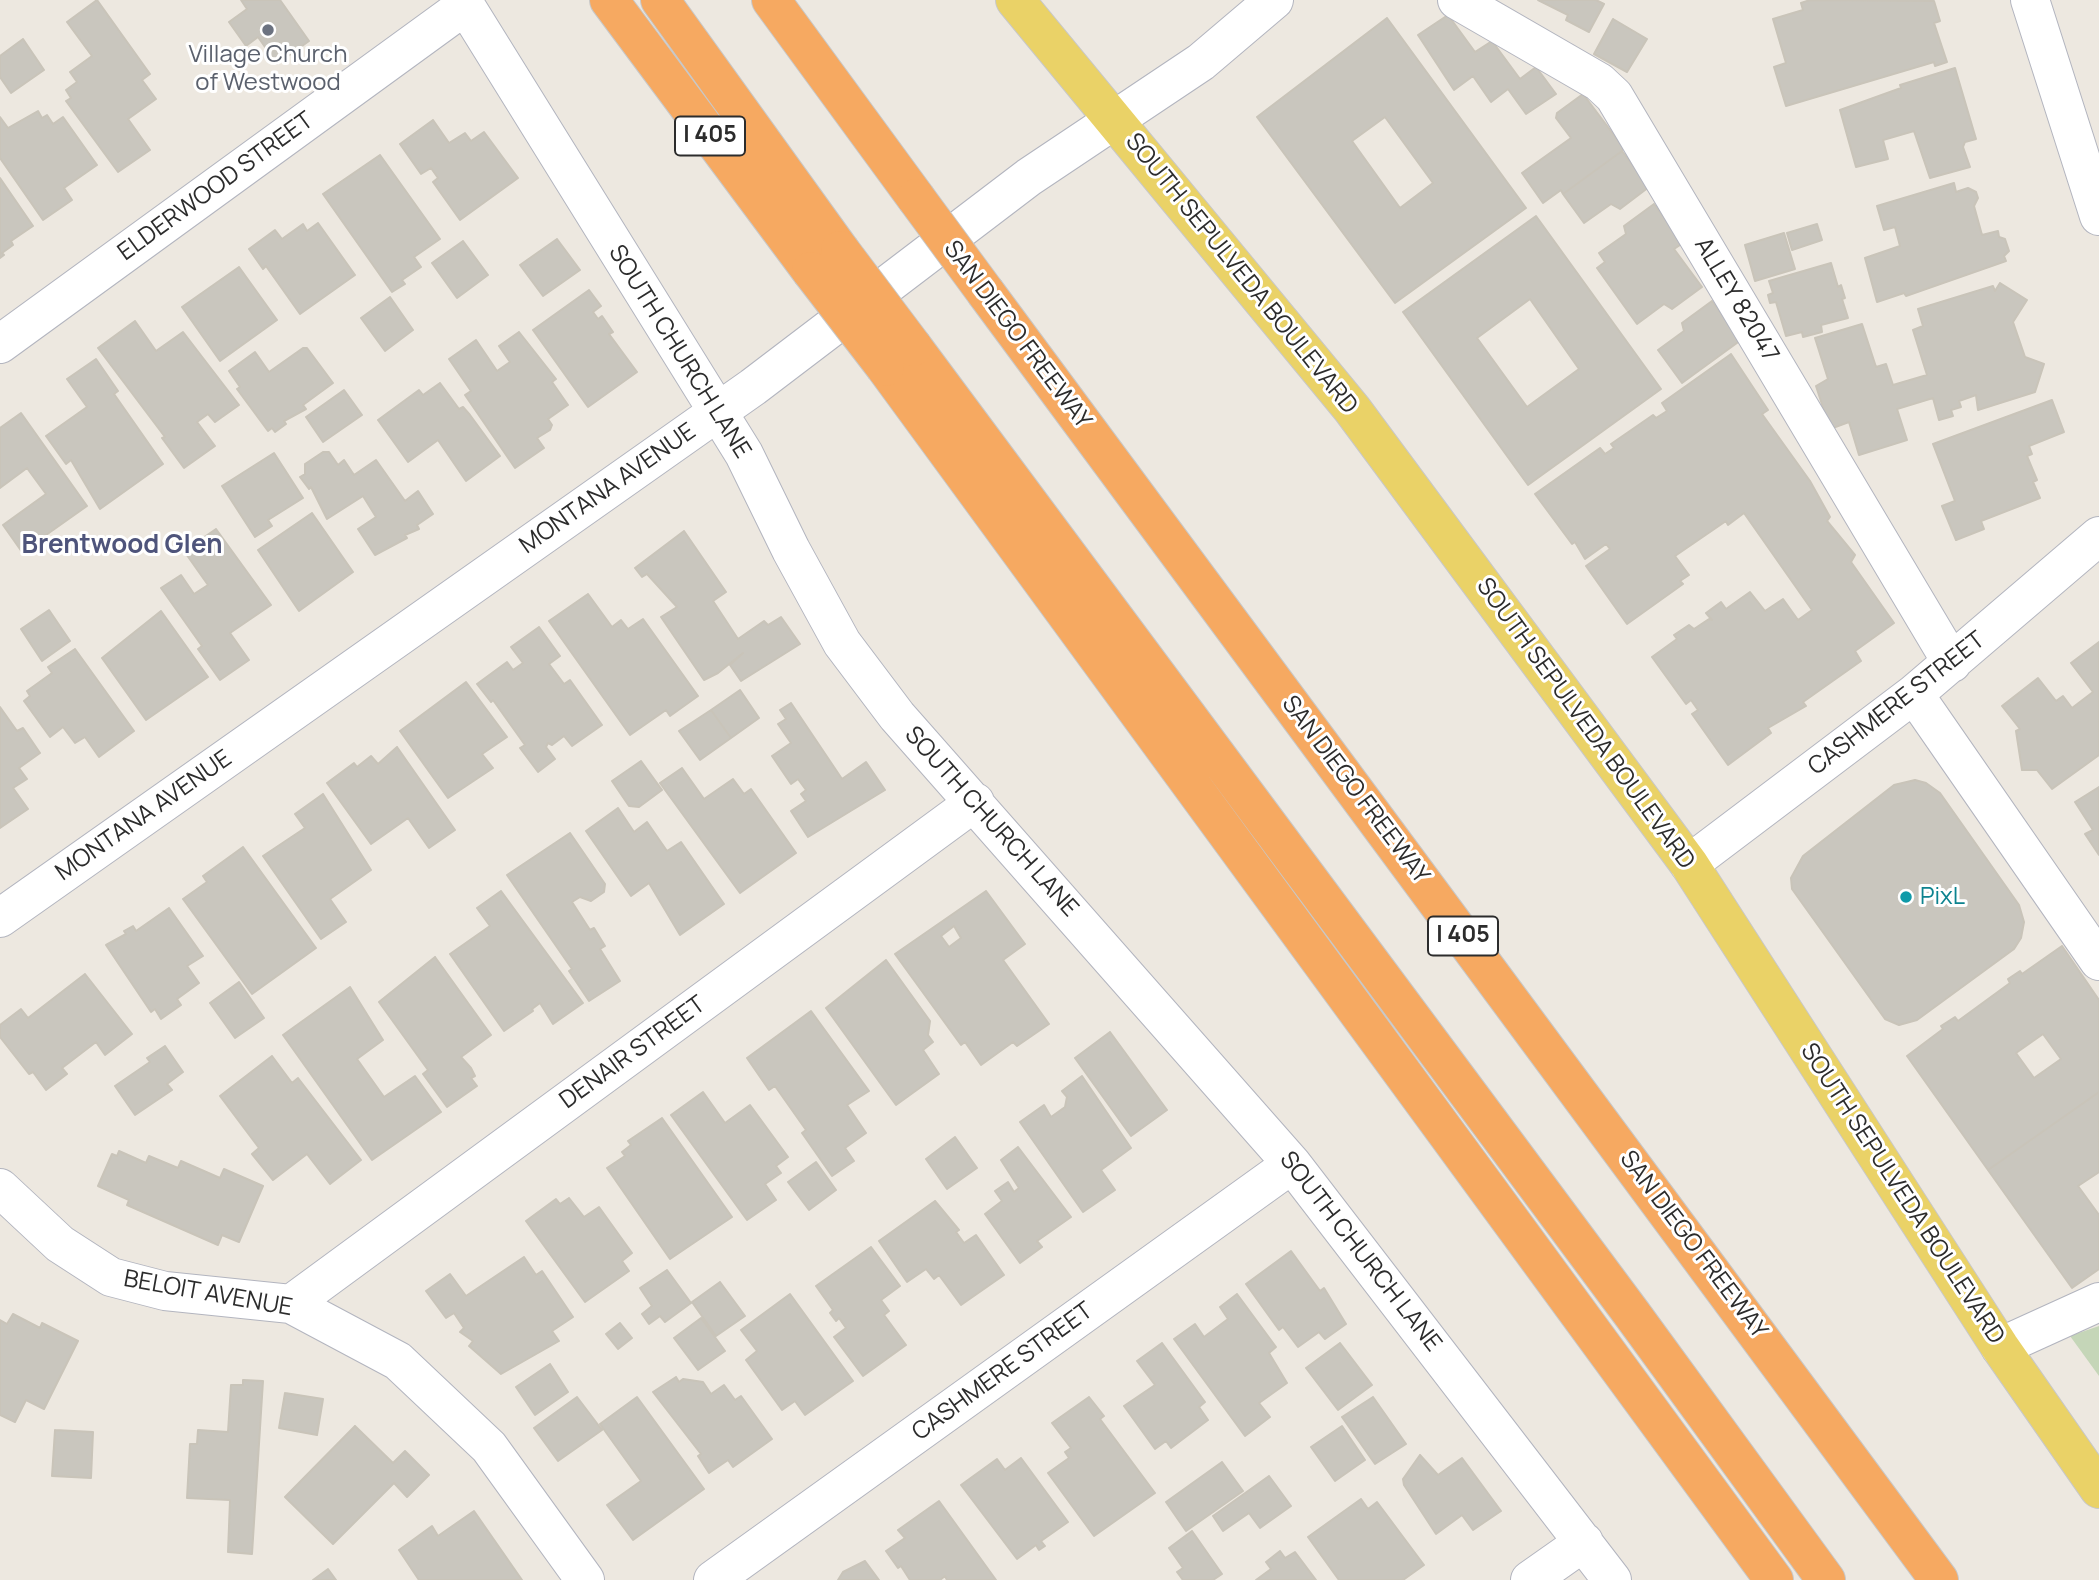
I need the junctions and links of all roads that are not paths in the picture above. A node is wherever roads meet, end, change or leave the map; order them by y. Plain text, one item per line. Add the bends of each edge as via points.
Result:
1 (610, 0) edge
2 (660, 0) edge
3 (771, 0) edge
4 (1015, 0) edge
5 (1275, 0) edge
6 (1457, 0) edge
7 (2030, 0) edge
8 (464, 3) edge
9 (1115, 119) junction
10 (2099, 216) edge
11 (826, 261) junction
12 (0, 344) edge
13 (899, 357) junction
14 (719, 412) junction
15 (2098, 539) edge
16 (1952, 663) junction
17 (1914, 694) junction
18 (975, 802) junction
19 (1689, 864) junction
20 (0, 918) edge
21 (2099, 961) edge
22 (1293, 1164) junction
23 (0, 1188) edge
24 (2099, 1302) edge
25 (292, 1304) junction
26 (2000, 1347) junction
27 (2099, 1489) edge
28 (1584, 1542) junction
29 (585, 1580) edge
30 (713, 1580) edge
31 (1530, 1580) edge
32 (1612, 1580) edge
33 (1774, 1580) edge
34 (1826, 1580) edge
35 (1939, 1580) edge

1 - 11 highway, I 405
2 - 11 highway
3 - 35 highway, SAN DIEGO FREEWAY / I 405, bridge
4 - 9 main road, SOUTH SEPULVEDA BOULEVARD
5 - 9 street, MONTANA AVENUE via 1201,62
6 - 16 street, ALLEY 82047 via 1599,82 1614,96
7 - 10 street
8 - 12 street, ELDERWOOD STREET
8 - 14 street, SOUTH CHURCH LANE
9 - 14 street, MONTANA AVENUE via 1029,177
9 - 19 main road, SOUTH SEPULVEDA BOULEVARD via 1352,409
11 - 13 highway, I 405, bridge
13 - 33 highway, I 405
13 - 34 highway via 1632,1314
14 - 18 street, SOUTH CHURCH LANE via 842,643 897,716
14 - 20 street, MONTANA AVENUE
15 - 16 street, CASHMERE STREET
16 - 17 street, CASHMERE STREET
17 - 19 street, CASHMERE STREET
17 - 21 street
18 - 22 street, SOUTH CHURCH LANE
18 - 25 street, DENAIR STREET
19 - 26 main road, SOUTH SEPULVEDA BOULEVARD
22 - 28 street, SOUTH CHURCH LANE
22 - 30 street, CASHMERE STREET
23 - 25 street, BELOIT AVENUE via 60,1244 111,1276 165,1291
24 - 26 street
25 - 29 street, BELOIT AVENUE via 398,1361 489,1447
26 - 27 main road, SOUTH SEPULVEDA BOULEVARD
28 - 31 street
28 - 32 street, SOUTH CHURCH LANE

